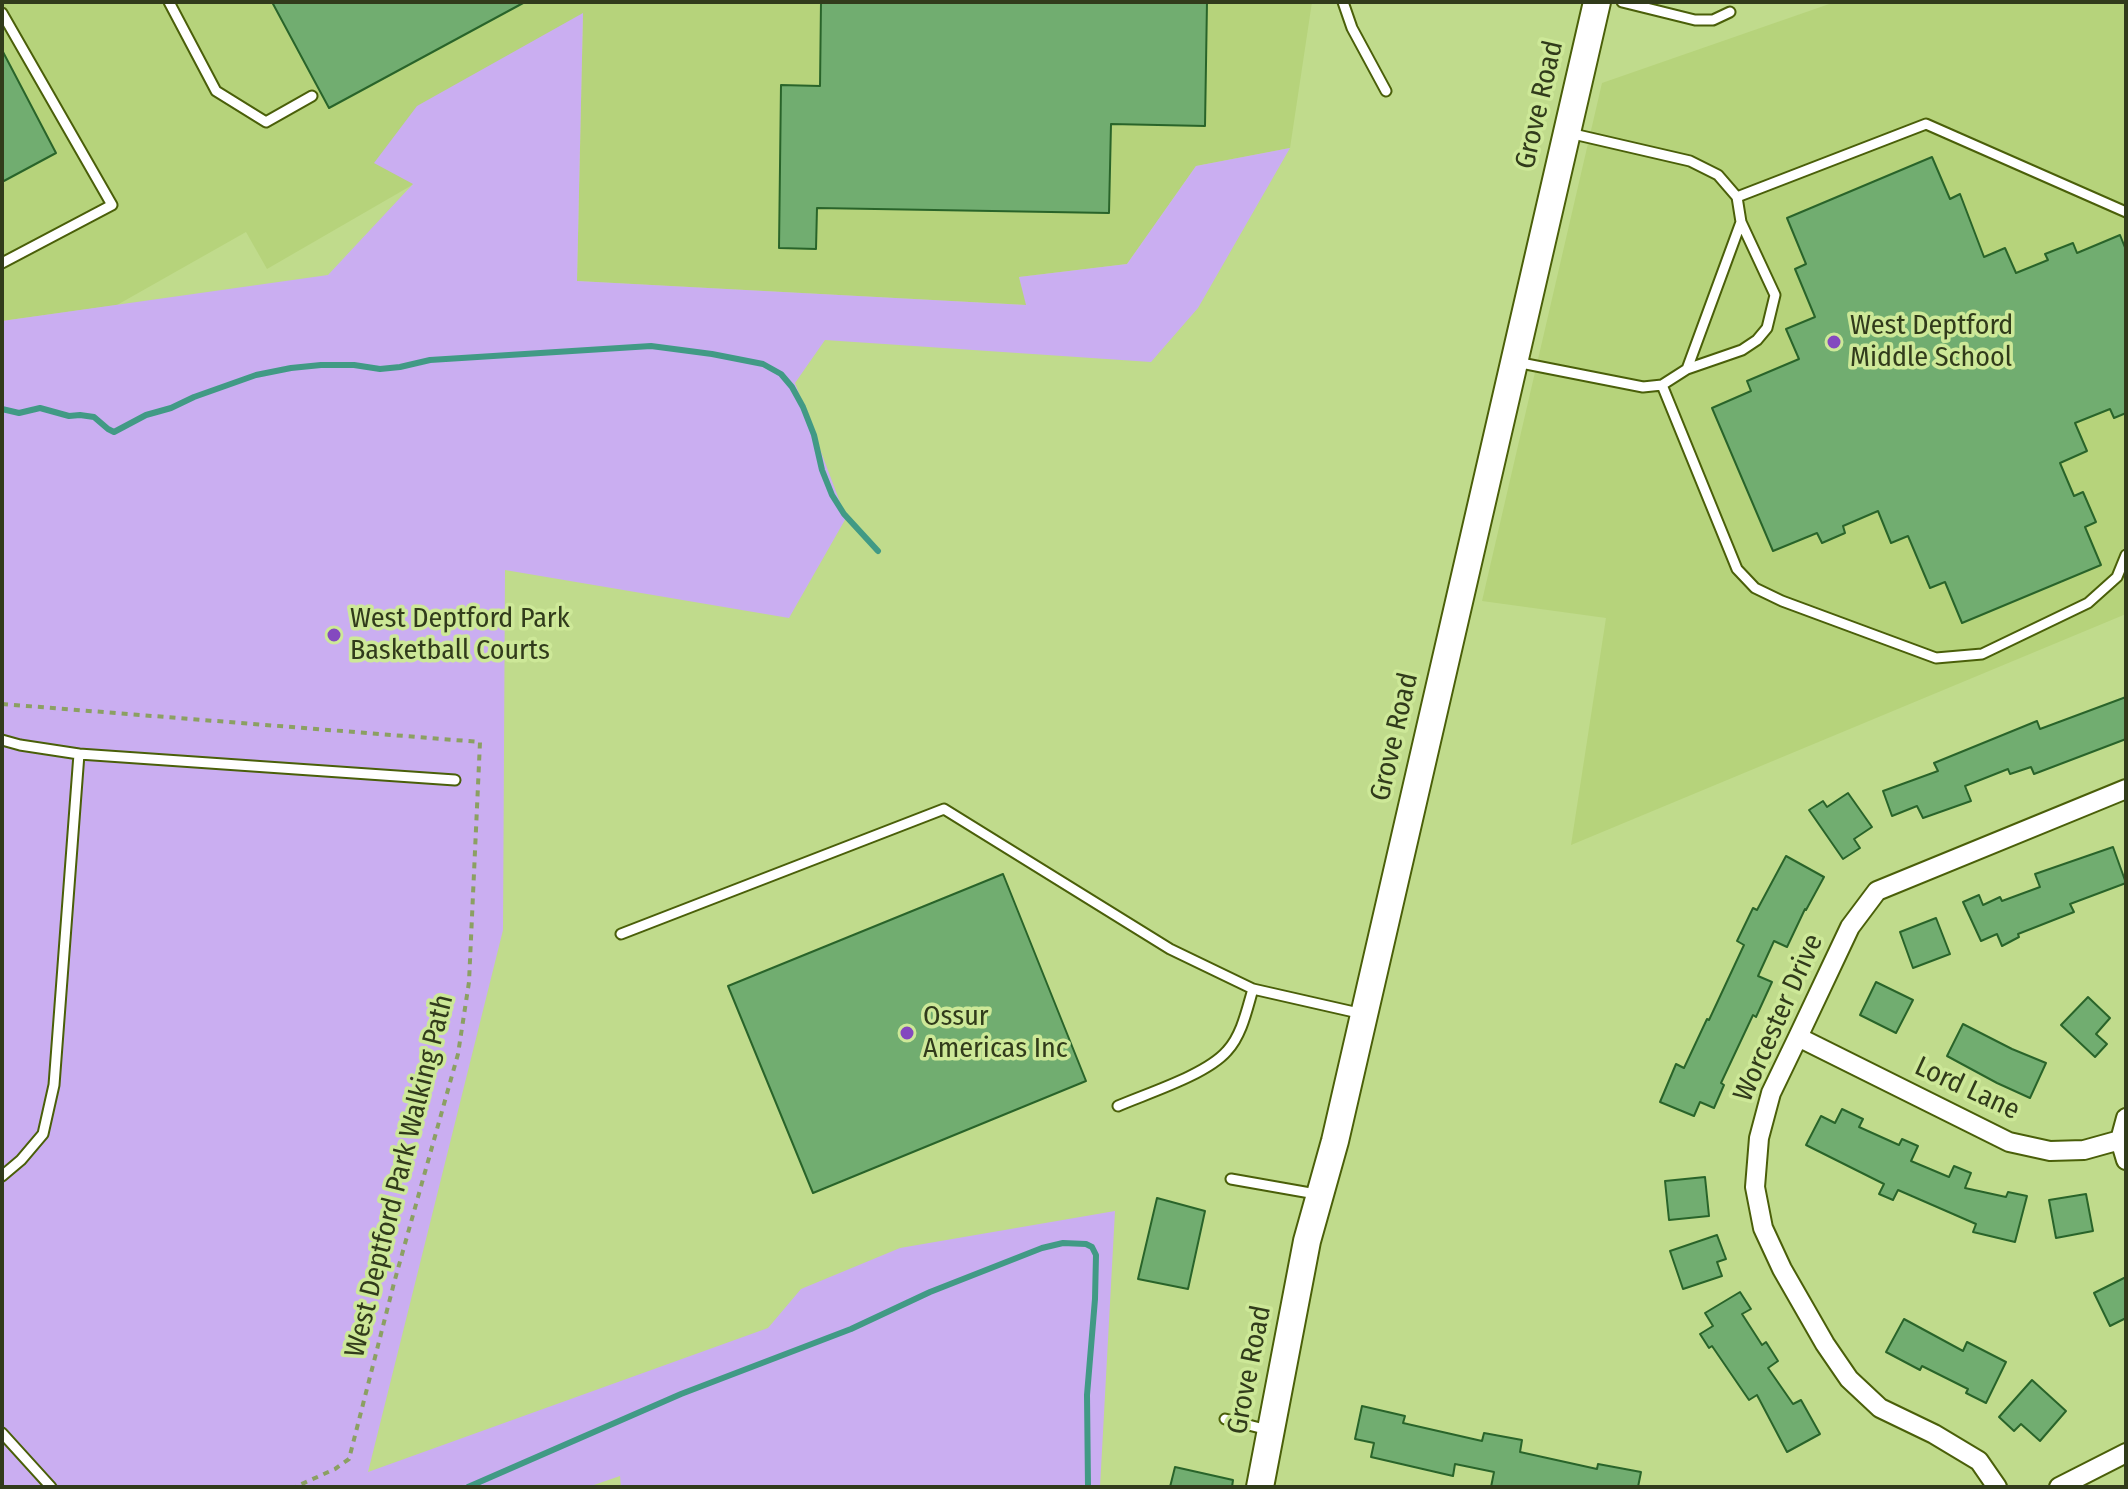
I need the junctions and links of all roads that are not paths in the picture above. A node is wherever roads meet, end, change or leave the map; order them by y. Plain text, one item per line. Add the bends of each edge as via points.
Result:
1 (169, 2) edge
2 (1343, 2) edge
3 (1597, 2) edge
4 (1622, 2) edge
5 (1730, 12) dead end
6 (2, 13) edge
7 (1386, 91) dead end
8 (312, 96) dead end
9 (1566, 132) junction
10 (1737, 197) junction
11 (2126, 212) edge
12 (1741, 222) junction
13 (2, 263) edge
14 (1514, 361) junction
15 (1687, 369) junction
16 (1662, 385) junction
17 (2126, 555) edge
18 (2, 740) edge
19 (79, 754) junction
20 (455, 780) dead end
21 (2126, 789) edge
22 (621, 934) dead end
23 (1253, 989) junction
24 (1363, 1014) junction
25 (1798, 1037) junction
26 (1118, 1106) dead end
27 (2126, 1118) edge
28 (2120, 1140) junction
29 (2126, 1160) edge
30 (2, 1176) edge
31 (1231, 1179) dead end
32 (1320, 1194) junction
33 (1225, 1419) dead end
34 (1272, 1431) junction
35 (2, 1433) edge
36 (2126, 1453) edge
37 (51, 1487) edge
38 (1261, 1487) edge
39 (1997, 1487) edge
40 (2059, 1487) edge

1 - 8 lane via 216,91 266,122
2 - 7 lane
3 - 9 main road, Grove Road
4 - 5 lane via 1695,20 1713,20
6 - 13 lane via 112,205
9 - 10 lane via 1690,161 1718,175
9 - 14 main road, Grove Road
10 - 11 lane via 1926,124
10 - 12 lane
12 - 15 lane
12 - 15 lane via 1775,295 1767,328 1742,350
14 - 16 lane via 1643,387
14 - 24 main road, Grove Road
15 - 16 lane
16 - 17 lane via 1737,569 1755,588 1936,658 1982,654 2088,603 2117,577
18 - 19 lane
19 - 20 lane
19 - 30 lane via 54,1085 43,1134
21 - 25 street, Worcester Drive via 1877,891 1850,927
22 - 23 lane via 944,809 1170,949
23 - 24 lane
23 - 26 lane via 1229,1050 1210,1067
24 - 32 main road, Grove Road
25 - 28 street, Lord Lane via 2009,1142 2050,1151 2084,1150
25 - 39 street, Worcester Drive via 1771,1093 1759,1138 1755,1187 1763,1228 1849,1379 1880,1408 1979,1461
27 - 28 street
28 - 29 street
31 - 32 lane
32 - 34 main road, Grove Road
33 - 34 lane
34 - 38 main road, Grove Road
35 - 37 lane
36 - 40 street

